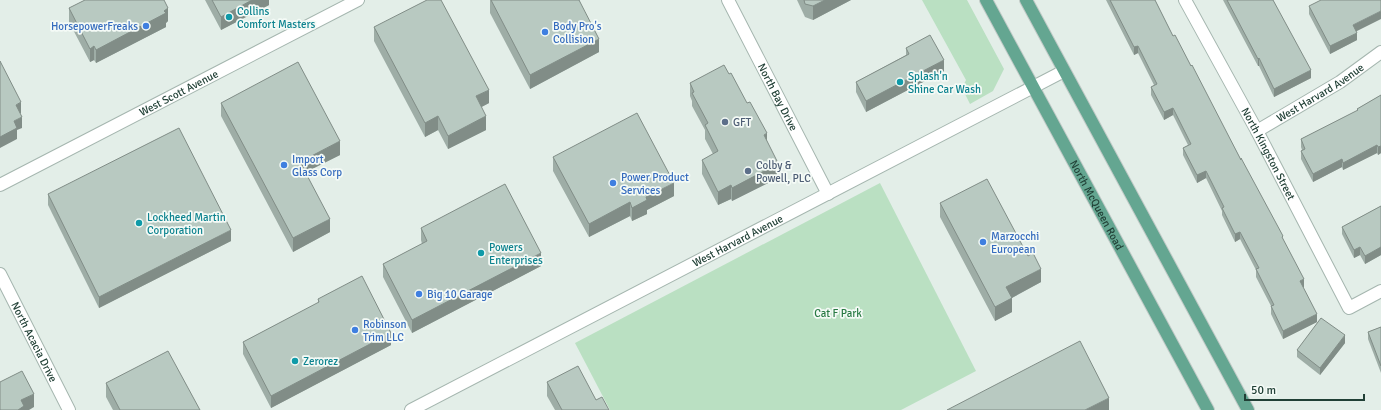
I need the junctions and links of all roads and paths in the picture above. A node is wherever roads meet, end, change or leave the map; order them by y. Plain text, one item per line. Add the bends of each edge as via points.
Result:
1 (358, 0) edge
2 (728, 0) edge
3 (986, 0) edge
4 (1026, 0) edge
5 (1185, 0) edge
6 (1381, 52) edge
7 (1064, 71) junction
8 (1033, 87) junction
9 (1257, 131) junction
10 (0, 185) edge
11 (828, 194) junction
12 (0, 274) edge
13 (1381, 291) edge
14 (69, 410) edge
15 (411, 410) edge
16 (1208, 410) edge
17 (1248, 410) edge

1 - 10 street, West Scott Avenue
2 - 11 street, North Bay Drive
3 - 8 main road, North McQueen Road
4 - 7 main road
5 - 9 street, North Kingston Street
6 - 9 street, West Harvard Avenue via 1340,82
7 - 8 street, West Harvard Avenue
7 - 17 main road
8 - 11 street, West Harvard Avenue
8 - 16 main road, North McQueen Road
9 - 13 street, North Kingston Street via 1349,308
11 - 15 street, West Harvard Avenue
12 - 14 street, North Acacia Drive

